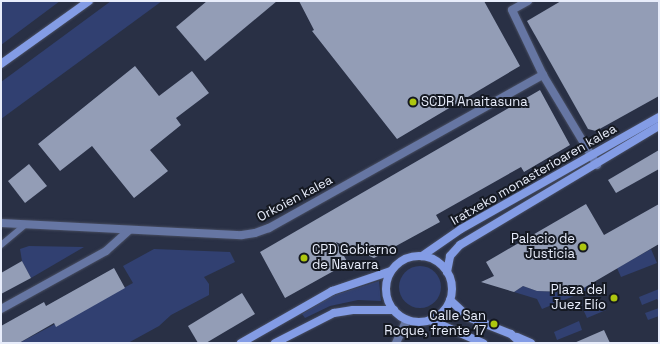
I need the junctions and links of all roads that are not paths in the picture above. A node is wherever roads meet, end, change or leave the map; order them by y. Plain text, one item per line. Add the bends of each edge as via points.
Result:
1 (89, 1) edge
2 (528, 1) edge
3 (1, 64) edge
4 (543, 75) junction
5 (659, 117) edge
6 (659, 126) edge
7 (590, 156) junction
8 (597, 165) junction
9 (2, 224) edge
10 (24, 226) junction
11 (129, 230) junction
12 (1, 245) edge
13 (422, 256) junction
14 (391, 272) junction
15 (447, 272) junction
16 (450, 300) junction
17 (1, 309) edge
18 (394, 310) junction
19 (407, 319) junction
20 (430, 320) junction
21 (511, 334) junction
22 (241, 343) edge
23 (275, 343) edge
24 (396, 343) edge
25 (483, 343) edge
26 (521, 343) edge
27 (531, 343) edge

1 - 3 street
2 - 4 street via 512,10
4 - 7 street
4 - 11 street, Orkoien kalea via 269,228 242,235
5 - 7 street, Iratxeko monasterioaren kalea
6 - 8 street, Iratxeko monasterioaren kalea
7 - 8 street
7 - 13 street, Iratxeko monasterioaren kalea via 461,229
8 - 15 street, Iratxeko monasterioaren kalea via 460,245 450,256
9 - 10 street, Orkoien kalea
10 - 11 street, Orkoien kalea
10 - 12 lane
11 - 17 street via 106,250
13 - 14 street via 404,260
13 - 15 street via 440,264
14 - 18 street via 386,291
14 - 22 street via 332,291
15 - 16 street via 452,290
16 - 20 street via 445,309
16 - 21 street via 468,317
18 - 19 street
18 - 23 street via 353,310 334,313
19 - 20 street via 421,322
19 - 24 street
20 - 25 street
21 - 26 street
21 - 27 street

